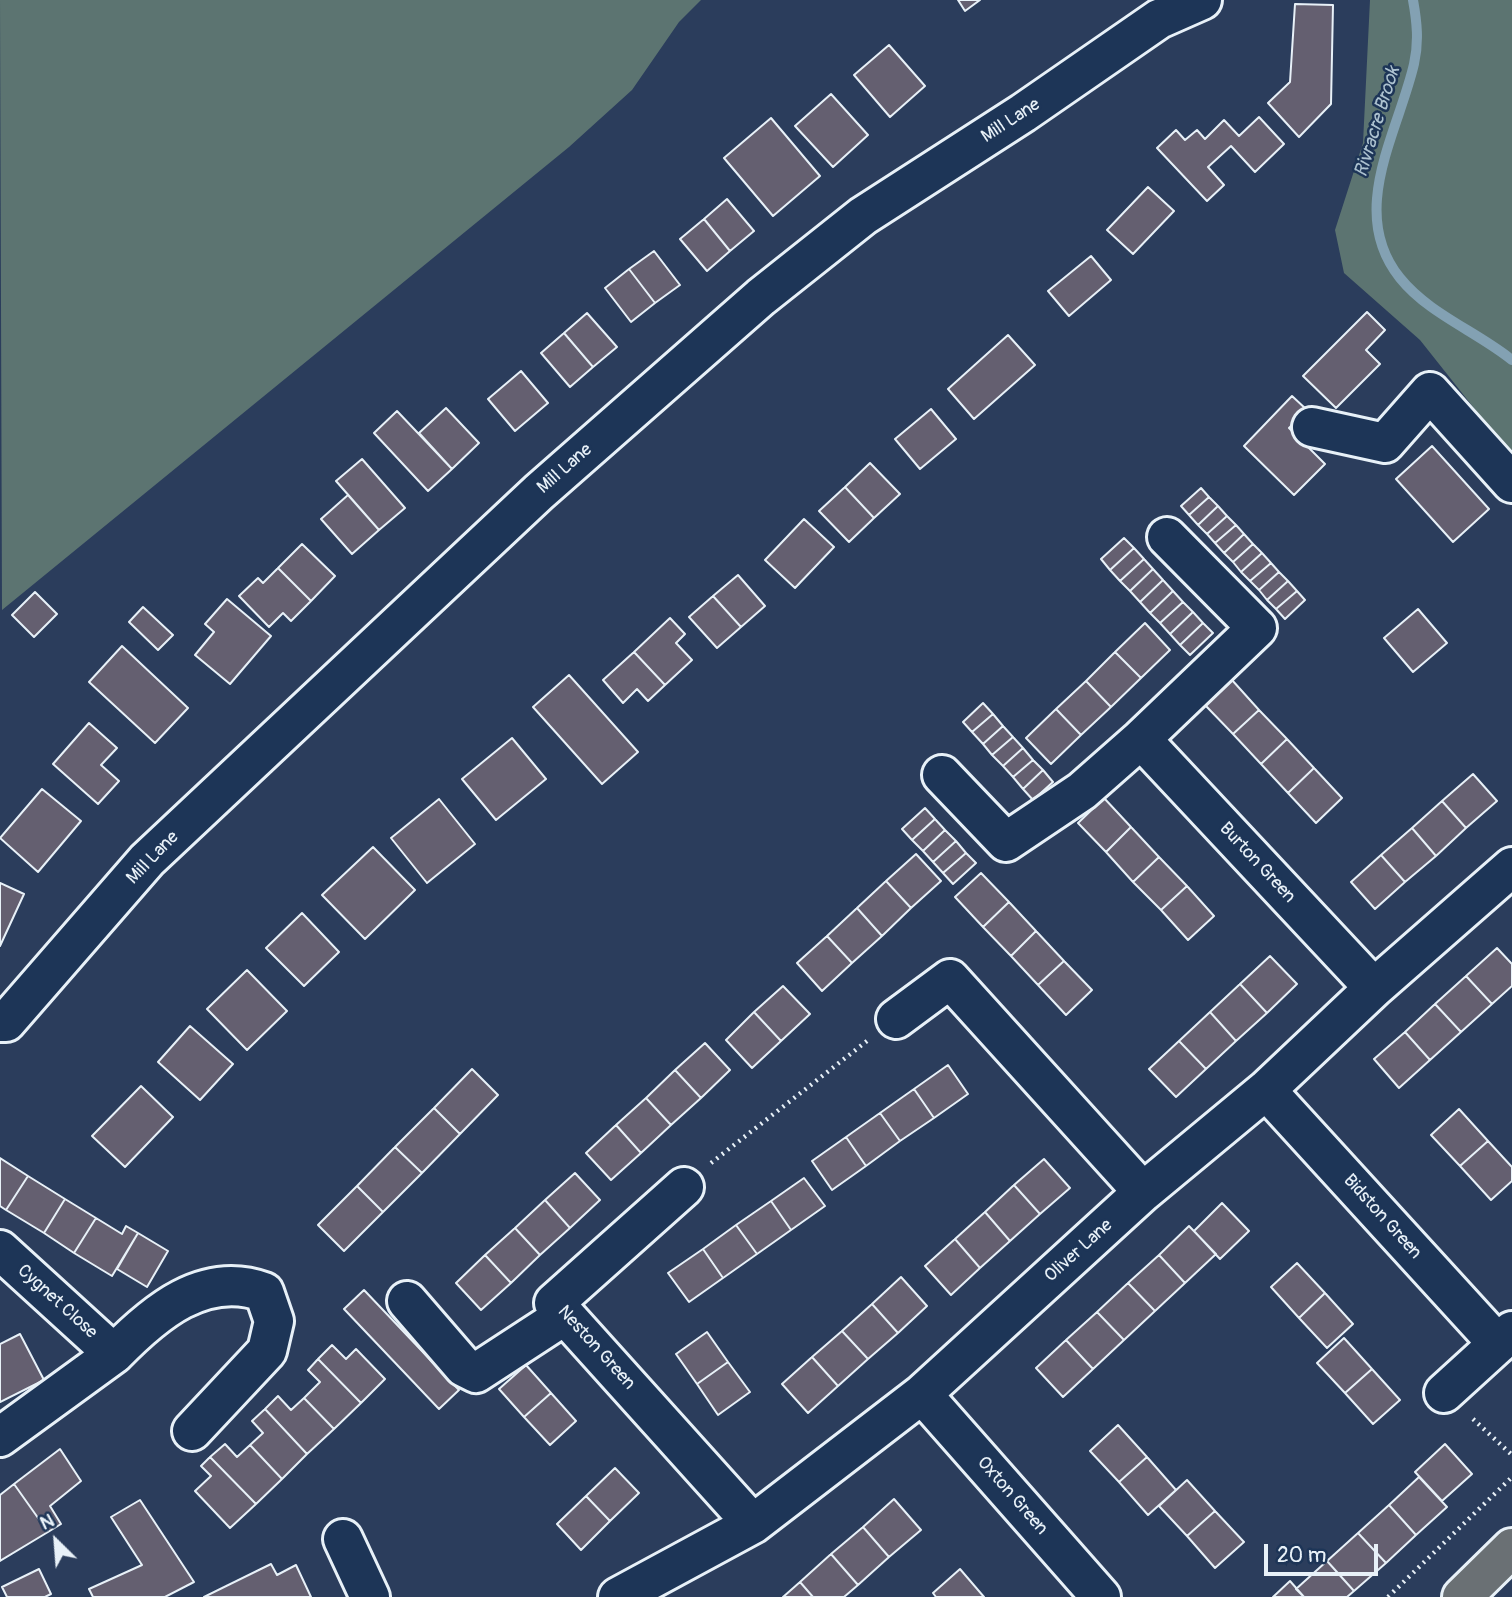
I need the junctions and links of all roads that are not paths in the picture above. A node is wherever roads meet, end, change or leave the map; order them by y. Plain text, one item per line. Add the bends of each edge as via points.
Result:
1 (1202, 0) edge
2 (1312, 427) dead end
3 (1512, 483) edge
4 (1167, 537) dead end
5 (1141, 739) junction
6 (942, 775) dead end
7 (1512, 867) edge
8 (1374, 988) junction
9 (896, 1019) road end
10 (0, 1022) edge
11 (1266, 1090) junction
12 (684, 1186) road end
13 (1143, 1192) junction
14 (0, 1250) edge
15 (407, 1301) dead end
16 (565, 1315) junction
17 (1505, 1338) edge
18 (114, 1354) junction
19 (1444, 1393) road end
20 (922, 1394) junction
21 (192, 1431) dead end
22 (0, 1437) edge
23 (753, 1524) junction
24 (343, 1539) dead end
25 (1512, 1548) edge
26 (370, 1597) edge
27 (618, 1597) edge
28 (1101, 1597) edge
29 (1462, 1597) edge

1 - 10 street, Mill Lane via 1159,19 863,216 761,297 529,501 148,860 6,1022
2 - 3 street via 1385,443 1430,392
4 - 5 street via 1257,628
5 - 6 street via 1082,791 1006,842
5 - 8 street, Burton Green
7 - 8 street, Oliver Lane
8 - 11 street, Oliver Lane
9 - 13 street via 950,979
11 - 13 street, Oliver Lane
11 - 17 street, Bidston Green
12 - 16 street, Neston Green via 554,1303
13 - 20 street, Oliver Lane
14 - 18 street, Cygnet Close
15 - 16 street via 464,1367 476,1373
16 - 23 street, Neston Green
17 - 19 street, Bidston Green
18 - 21 street, Cygnet Close via 147,1320 215,1286 243,1284 264,1292 274,1321 267,1351
18 - 22 street, Cygnet Close
20 - 23 street, Oliver Lane
20 - 28 street, Oxton Green
23 - 27 street, Oliver Lane
24 - 26 street
25 - 29 main road

